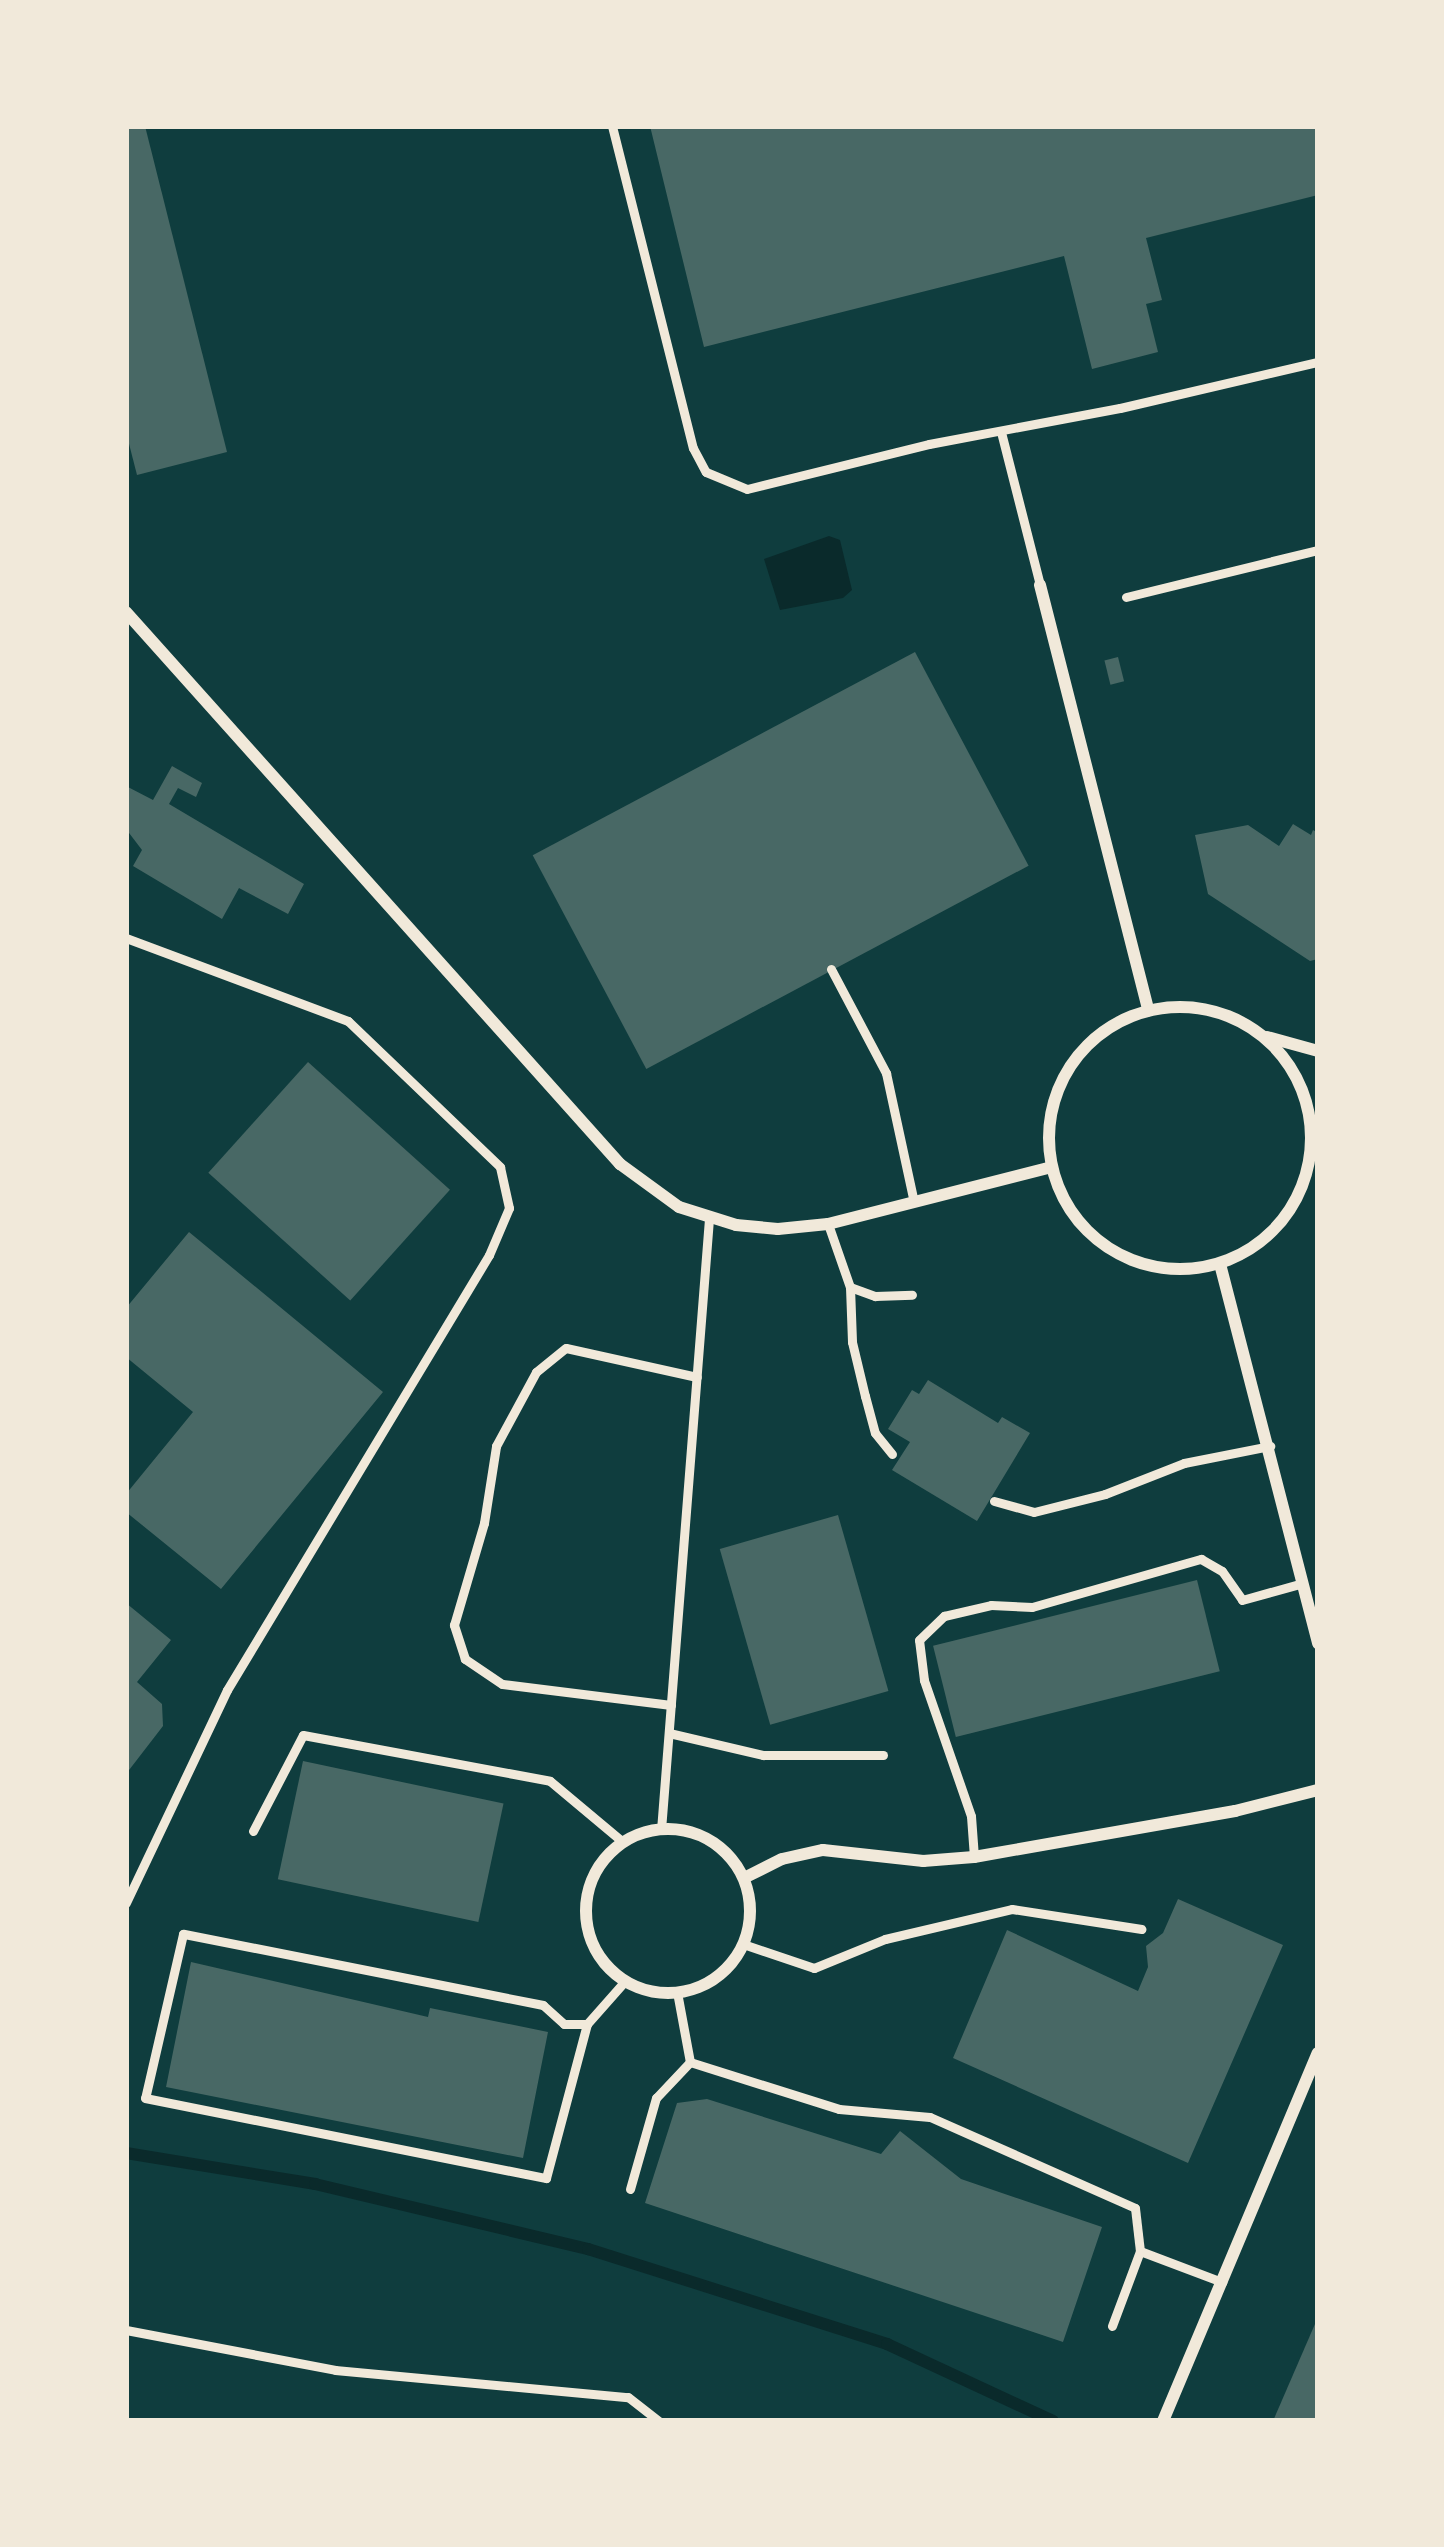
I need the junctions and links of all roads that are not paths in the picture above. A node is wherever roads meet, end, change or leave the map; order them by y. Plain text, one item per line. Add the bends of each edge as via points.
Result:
1 (612, 126) edge
2 (1318, 362) edge
3 (1001, 431) junction
4 (1318, 550) edge
5 (1040, 585) joint
6 (1126, 597) dead end
7 (126, 612) edge
8 (126, 938) edge
9 (831, 970) dead end
10 (1148, 1010) junction
11 (1266, 1037) junction
12 (1318, 1052) edge
13 (1051, 1167) junction
14 (1318, 1170) edge
15 (1304, 1185) junction
16 (914, 1202) junction
17 (709, 1220) junction
18 (828, 1224) junction
19 (1220, 1264) junction
20 (850, 1286) junction
21 (912, 1295) dead end
22 (697, 1377) junction
23 (1270, 1446) junction
24 (892, 1454) dead end
25 (994, 1501) dead end
26 (1303, 1583) junction
27 (1318, 1644) edge
28 (671, 1705) junction
29 (669, 1733) junction
30 (883, 1755) dead end
31 (1318, 1790) edge
32 (661, 1830) junction
33 (253, 1831) dead end
34 (622, 1843) junction
35 (974, 1857) junction
36 (744, 1878) junction
37 (126, 1904) edge
38 (1141, 1929) dead end
39 (743, 1944) junction
40 (625, 1981) junction
41 (677, 1992) junction
42 (587, 2024) junction
43 (1318, 2053) edge
44 (690, 2062) junction
45 (630, 2189) dead end
46 (1140, 2252) junction
47 (1222, 2282) junction
48 (1112, 2326) dead end
49 (126, 2330) edge
50 (659, 2421) edge
51 (1163, 2421) edge

1 - 3 lane via 693,448 706,472 747,489
2 - 3 lane
3 - 5 lane
4 - 6 lane
5 - 10 street
7 - 17 street via 620,1164
8 - 37 lane via 348,1021 500,1168 508,1208 489,1255 226,1690
9 - 16 lane via 886,1073
10 - 11 street via 1189,1006 1230,1015
10 - 13 street via 1079,1052 1048,1126
11 - 12 street
11 - 15 street via 1293,1068 1309,1105
13 - 16 street
13 - 19 street via 1067,1208 1096,1241 1134,1262 1177,1270
14 - 15 street
15 - 19 street via 1285,1220
16 - 18 street
17 - 18 street via 778,1229
17 - 22 lane
18 - 20 lane
19 - 23 street
20 - 21 lane via 875,1296
20 - 24 lane via 865,1396 875,1433
22 - 28 lane
22 - 28 lane via 566,1348 536,1372 496,1446 454,1625 465,1658 502,1684
23 - 25 lane via 1184,1463 1034,1512
23 - 26 street
26 - 27 street
26 - 35 lane via 1242,1600 1222,1571 1201,1559 1032,1607 991,1605 944,1616 919,1640 924,1680 971,1816
28 - 29 lane
29 - 30 lane via 763,1755
29 - 32 lane
31 - 35 street
32 - 34 street
32 - 36 street via 705,1837
33 - 34 lane via 303,1735 550,1781
34 - 40 street via 596,1875 586,1916 593,1944
35 - 36 street via 923,1861 823,1850
36 - 39 street via 751,1906
38 - 39 lane via 1012,1909 885,1940 814,1968
39 - 41 street via 714,1980
40 - 41 street
40 - 42 lane
41 - 44 lane
42 - 42 lane via 564,2024 543,2005 183,1934 145,2098 546,2179
43 - 47 street
44 - 45 lane via 656,2098
44 - 46 lane via 839,2109 930,2116 1135,2208
46 - 47 lane
46 - 48 lane
47 - 51 street
49 - 50 lane via 335,2370 628,2397

